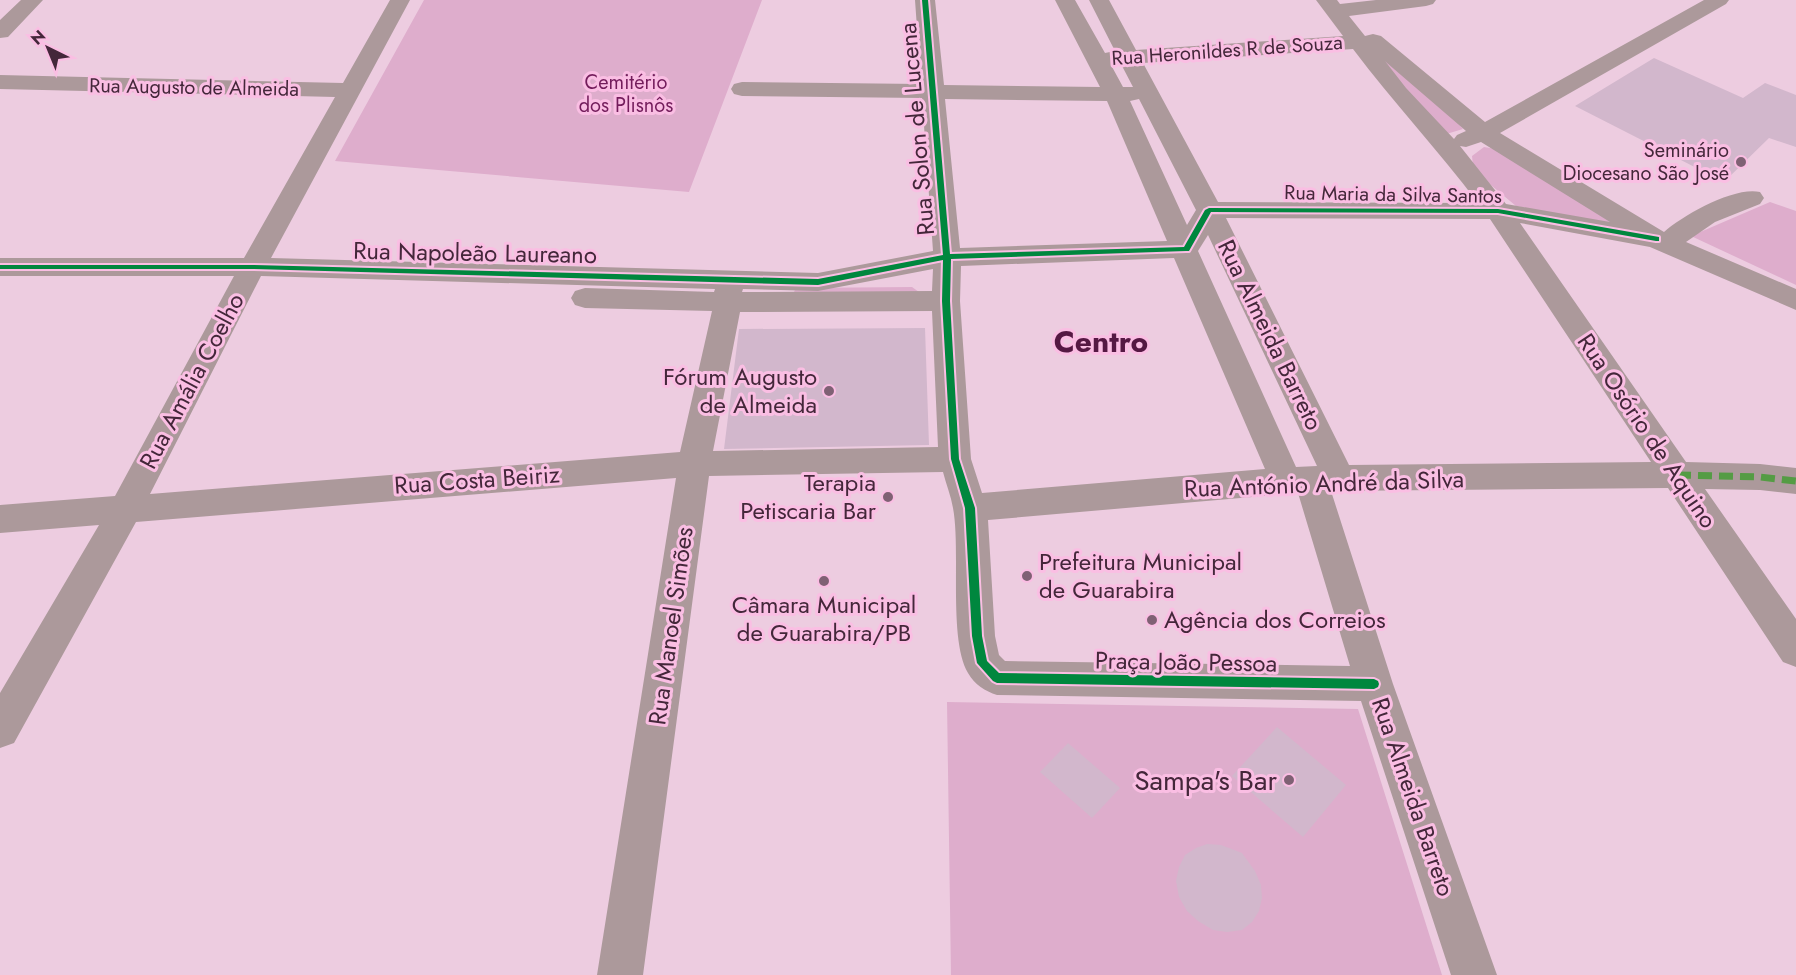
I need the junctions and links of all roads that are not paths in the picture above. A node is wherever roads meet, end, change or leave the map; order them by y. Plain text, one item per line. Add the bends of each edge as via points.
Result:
1 (33, 0) edge
2 (400, 0) edge
3 (925, 0) edge
4 (1065, 0) edge
5 (1099, 0) edge
6 (1426, 0) edge
7 (1719, 0) edge
8 (1330, 4) edge
9 (0, 32) edge
10 (1358, 42) junction
11 (1130, 58) junction
12 (1096, 59) junction
13 (0, 82) edge
14 (742, 89) dead end
15 (351, 90) junction
16 (934, 91) junction
17 (1115, 93) junction
18 (1148, 95) junction
19 (1483, 133) junction
20 (1448, 146) junction
21 (1751, 198) dead end
22 (1209, 210) junction
23 (1498, 211) junction
24 (1662, 242) junction
25 (1185, 249) junction
26 (947, 257) junction
27 (0, 267) edge
28 (246, 279) junction
29 (0, 289) edge
30 (729, 290) junction
31 (1796, 300) edge
32 (946, 301) junction
33 (955, 459) junction
34 (694, 464) junction
35 (1677, 475) junction
36 (1312, 480) junction
37 (1796, 481) edge
38 (126, 508) junction
39 (970, 508) junction
40 (0, 519) edge
41 (1796, 651) edge
42 (997, 678) joint
43 (1374, 684) junction
44 (0, 730) edge
45 (620, 975) edge
46 (1474, 975) edge

1 - 9 street
2 - 15 street, Rua Amália Coelho
3 - 16 street, Rua Solon de Lucena
4 - 12 street, Rua Almeida Barreto
5 - 11 street, Rua Almeida Barreto
6 - 8 street
7 - 19 street
8 - 10 street, Rua Osório de Aquino
8 - 19 street
10 - 11 street, Rua Heronildes R de Souza
10 - 20 street, Rua Osório de Aquino via 1398,93
11 - 12 street, Rua Heronildes R de Souza
11 - 18 street, Rua Almeida Barreto
12 - 17 street, Rua Almeida Barreto
13 - 15 street, Rua Augusto de Almeida
14 - 16 street
15 - 28 street, Rua Amália Coelho
16 - 17 street
16 - 26 street, Rua Solon de Lucena
17 - 18 street
17 - 25 street, Rua Almeida Barreto
18 - 22 street, Rua Almeida Barreto
19 - 20 street
19 - 24 street
20 - 23 street, Rua Osório de Aquino
21 - 24 street via 1702,217
22 - 23 street, Rua Maria da Silva Santos
22 - 25 street
22 - 36 street, Rua Almeida Barreto
23 - 24 street, Rua Maria da Silva Santos
23 - 35 street, Rua Osório de Aquino
24 - 31 street
25 - 26 street, Rua Napoleão Laureano
25 - 36 street, Rua Almeida Barreto
26 - 30 street, Rua Napoleão Laureano via 818,282
26 - 32 street, Rua Solon de Lucena
27 - 28 street, Rua Napoleão Laureano
28 - 29 street, Rua Napoleão Laureano
28 - 30 street, Rua Napoleão Laureano
28 - 38 street, Rua Amália Coelho
30 - 32 street, Rua Napoleão Laureano
30 - 34 street, Rua Manoel Simões
32 - 33 street, Rua Solon de Lucena
33 - 34 street, Rua Costa Beiriz
33 - 39 street, Rua Solon de Lucena
34 - 38 street, Rua Costa Beiriz
34 - 45 street, Rua Manoel Simões
35 - 36 street, Rua António André da Silva
35 - 37 street, Rua António André da Silva
35 - 41 street, Rua Osório de Aquino
36 - 39 street, Rua António André da Silva
36 - 43 street, Rua Almeida Barreto
38 - 40 street, Rua Costa Beiriz
38 - 44 street, Rua Amália Coelho
39 - 42 street, Rua Solon de Lucena via 977,636 982,663
42 - 43 street, Praça João Pessoa
43 - 46 street, Rua Almeida Barreto

